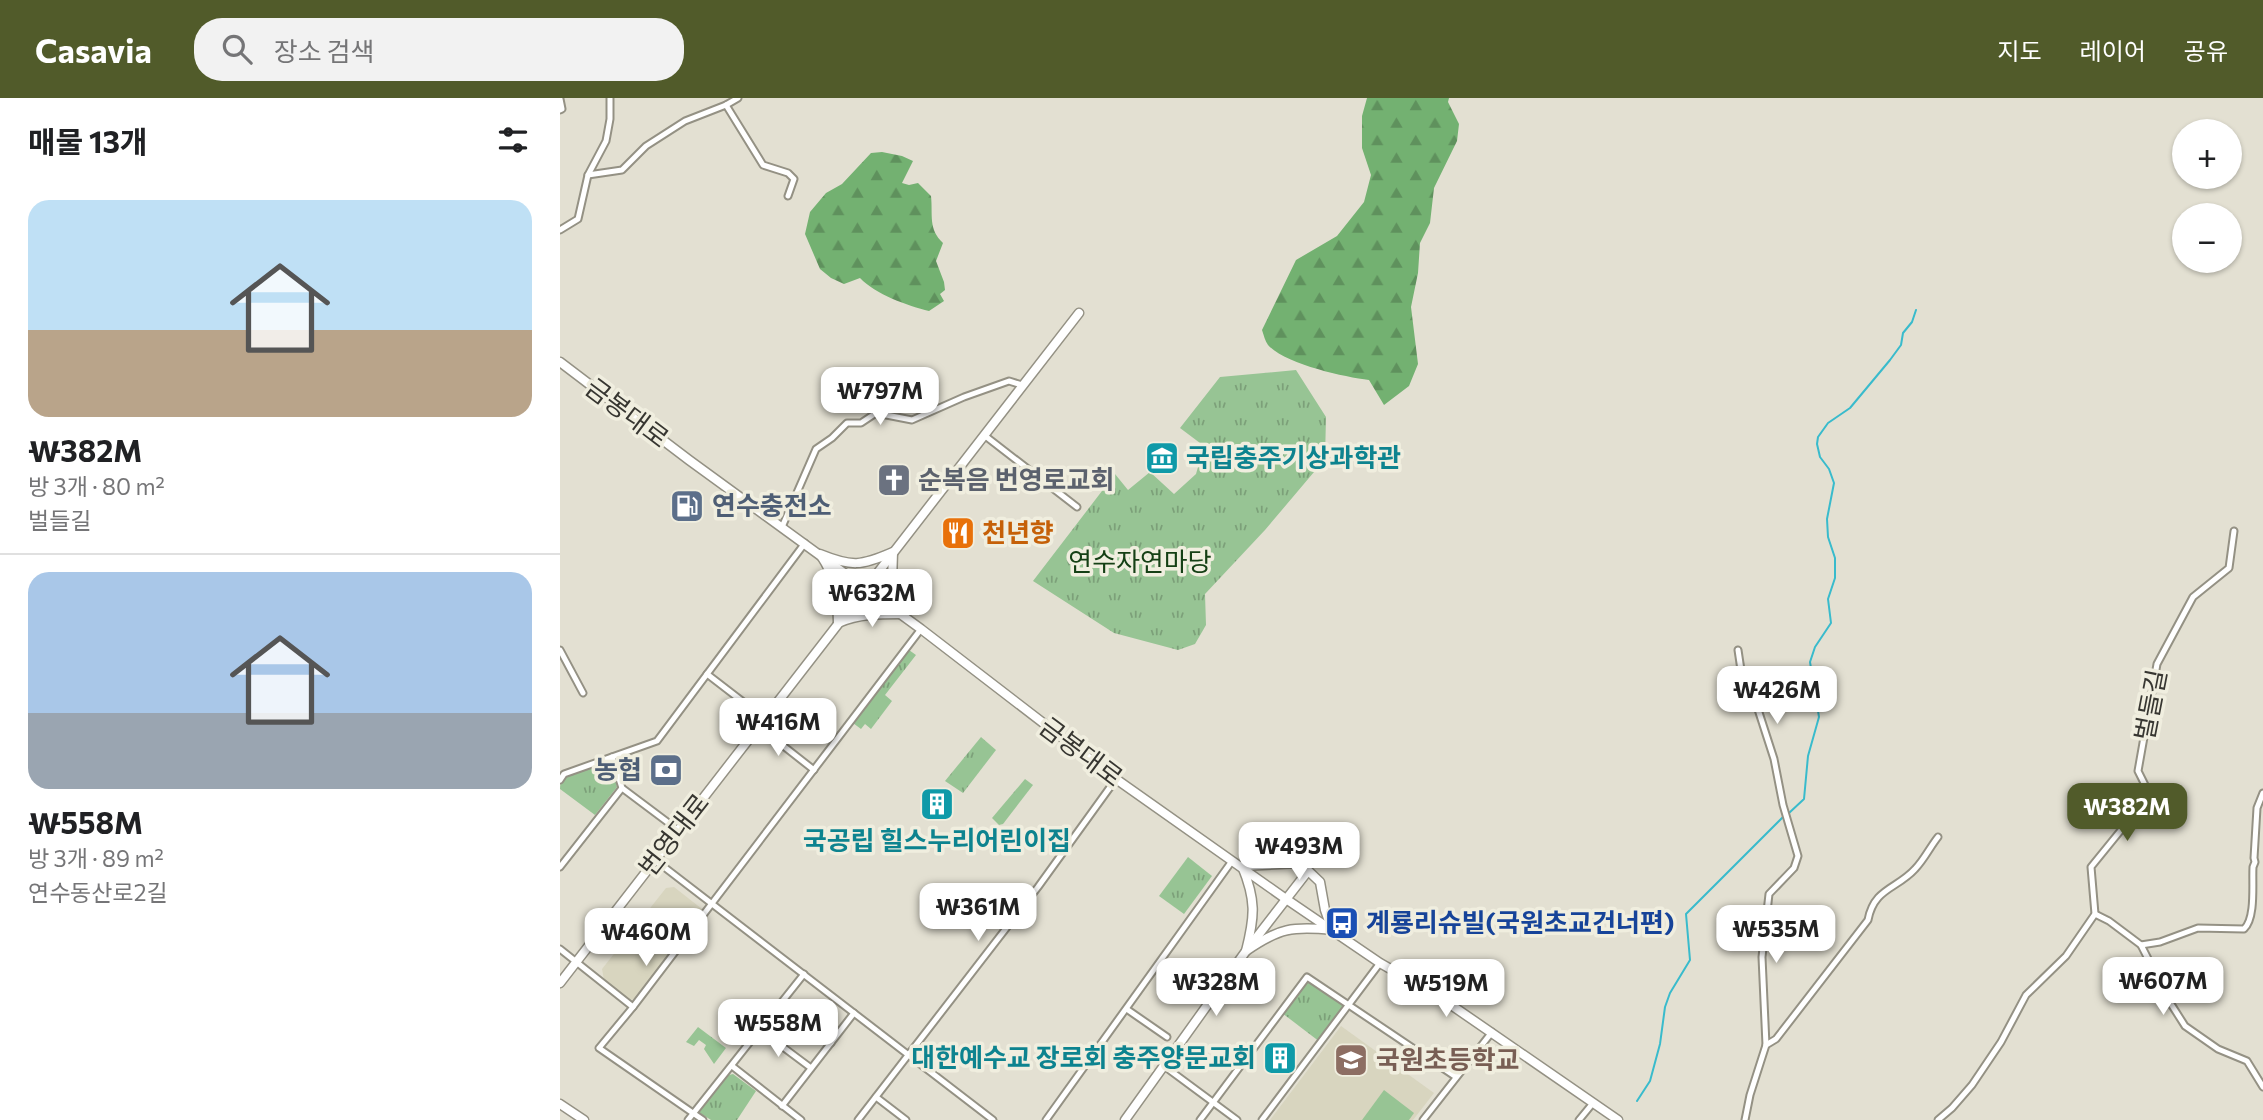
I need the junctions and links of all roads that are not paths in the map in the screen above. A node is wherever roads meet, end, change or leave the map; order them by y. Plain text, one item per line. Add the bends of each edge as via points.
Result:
1 (610, 98) edge
2 (738, 98) edge
3 (560, 99) edge
4 (726, 105) junction
5 (560, 110) edge
6 (588, 175) junction
7 (788, 196) dead end
8 (560, 230) edge
9 (1079, 313) dead end
10 (560, 362) edge
11 (1022, 385) junction
12 (985, 435) junction
13 (1077, 507) dead end
14 (782, 527) junction
15 (2234, 531) dead end
16 (805, 543) junction
17 (893, 552) junction
18 (820, 554) junction
19 (865, 587) junction
20 (902, 614) junction
21 (838, 623) junction
22 (921, 629) junction
23 (560, 650) edge
24 (1738, 650) dead end
25 (707, 674) junction
26 (583, 693) dead end
27 (764, 719) junction
28 (758, 726) junction
29 (612, 757) junction
30 (814, 770) junction
31 (1116, 779) junction
32 (560, 780) edge
33 (622, 788) junction
34 (2263, 793) edge
35 (678, 830) junction
36 (1938, 837) dead end
37 (655, 860) junction
38 (1232, 860) junction
39 (1242, 866) junction
40 (560, 867) edge
41 (1308, 871) junction
42 (1286, 899) junction
43 (712, 904) junction
44 (2095, 914) junction
45 (1332, 930) junction
46 (2141, 945) junction
47 (560, 950) edge
48 (1246, 951) junction
49 (576, 962) junction
50 (1380, 963) junction
51 (804, 974) junction
52 (560, 983) edge
53 (781, 1004) junction
54 (1348, 1006) junction
55 (633, 1007) junction
56 (1128, 1010) dead end
57 (854, 1013) junction
58 (761, 1030) junction
59 (1492, 1032) junction
60 (1167, 1037) dead end
61 (831, 1043) junction
62 (1766, 1045) junction
63 (909, 1055) junction
64 (732, 1066) junction
65 (1164, 1066) junction
66 (811, 1068) junction
67 (1456, 1077) junction
68 (2263, 1087) edge
69 (876, 1097) junction
70 (1213, 1102) junction
71 (1593, 1103) junction
72 (560, 1104) edge
73 (782, 1106) junction
74 (693, 1114) junction
75 (584, 1120) edge
76 (688, 1120) edge
77 (703, 1120) edge
78 (801, 1120) edge
79 (858, 1120) edge
80 (906, 1120) edge
81 (993, 1120) edge
82 (1046, 1120) edge
83 (1125, 1120) edge
84 (1200, 1120) edge
85 (1237, 1120) edge
86 (1262, 1120) edge
87 (1423, 1120) edge
88 (1579, 1120) edge
89 (1618, 1120) edge
90 (1745, 1120) edge
91 (1938, 1120) edge

1 - 6 street via 606,141
2 - 4 street
3 - 5 street
4 - 6 street via 685,121 646,146 622,170
4 - 7 street via 763,165 794,179
6 - 8 street via 578,219
9 - 11 street, 번영대로
10 - 14 street, 금봉대로
11 - 12 street, 번영대로
11 - 14 street via 1009,381 912,420 876,413 861,423 847,423 816,449
12 - 13 street
12 - 17 street, 번영대로
14 - 16 street, 금봉대로
15 - 44 street, 벌들길 via 2229,568 2193,597 2157,664 2138,771 2148,791 2091,867
16 - 18 street, 금봉대로
16 - 25 street
17 - 18 street via 859,564
17 - 19 street, 번영대로
17 - 20 street via 892,582
18 - 19 street, 금봉대로
18 - 21 street via 837,592
19 - 20 street, 금봉대로
19 - 21 street, 번영대로
20 - 21 street via 867,614
20 - 22 street, 금봉대로
21 - 27 street, 번영대로
22 - 30 street
22 - 31 street, 금봉대로
23 - 26 street
24 - 62 street via 1774,759 1798,856 1794,868 1769,894 1762,957
25 - 27 street
25 - 29 street via 657,741
27 - 28 street, 번영대로
28 - 30 street
28 - 35 street, 번영대로
29 - 32 street via 564,774
29 - 33 street
30 - 43 street
31 - 38 street, 금봉대로
31 - 63 street
33 - 35 street
33 - 40 street
34 - 46 street via 2257,808 2249,925 2244,929 2198,928
35 - 37 street, 번영대로
36 - 62 street via 1914,870 1878,898 1868,920 1776,1039
37 - 43 street
37 - 49 street, 번영대로
38 - 39 street, 금봉대로
38 - 82 street
39 - 41 street via 1300,863
39 - 42 street, 금봉대로
39 - 48 street via 1255,915
41 - 42 street
41 - 45 street via 1320,882
42 - 45 street, 금봉대로
42 - 48 street
43 - 51 street
43 - 55 street
44 - 46 street
44 - 91 street via 2066,956 2026,995 1987,1063
45 - 48 street via 1292,928
45 - 50 street, 금봉대로
46 - 68 street via 2185,1026 2218,1049 2247,1061
47 - 49 street
48 - 65 street
49 - 52 street, 번영대로
49 - 55 street
50 - 54 street
50 - 59 street, 금봉대로
51 - 53 street
51 - 57 street
53 - 58 street
53 - 61 street
54 - 67 street
54 - 70 street via 1307,976
54 - 86 street
55 - 74 street via 599,1048
56 - 60 street
57 - 61 street
57 - 63 street
58 - 64 street
58 - 66 street
59 - 67 street
59 - 71 street, 금봉대로
61 - 66 street
62 - 90 street
63 - 69 street
63 - 81 street
64 - 73 street
64 - 74 street
65 - 70 street
65 - 83 street
66 - 73 street
67 - 87 street
69 - 79 street
69 - 80 street
70 - 84 street
70 - 85 street
71 - 88 street
71 - 89 street, 금봉대로
72 - 75 street
73 - 78 street
74 - 76 street
74 - 77 street

